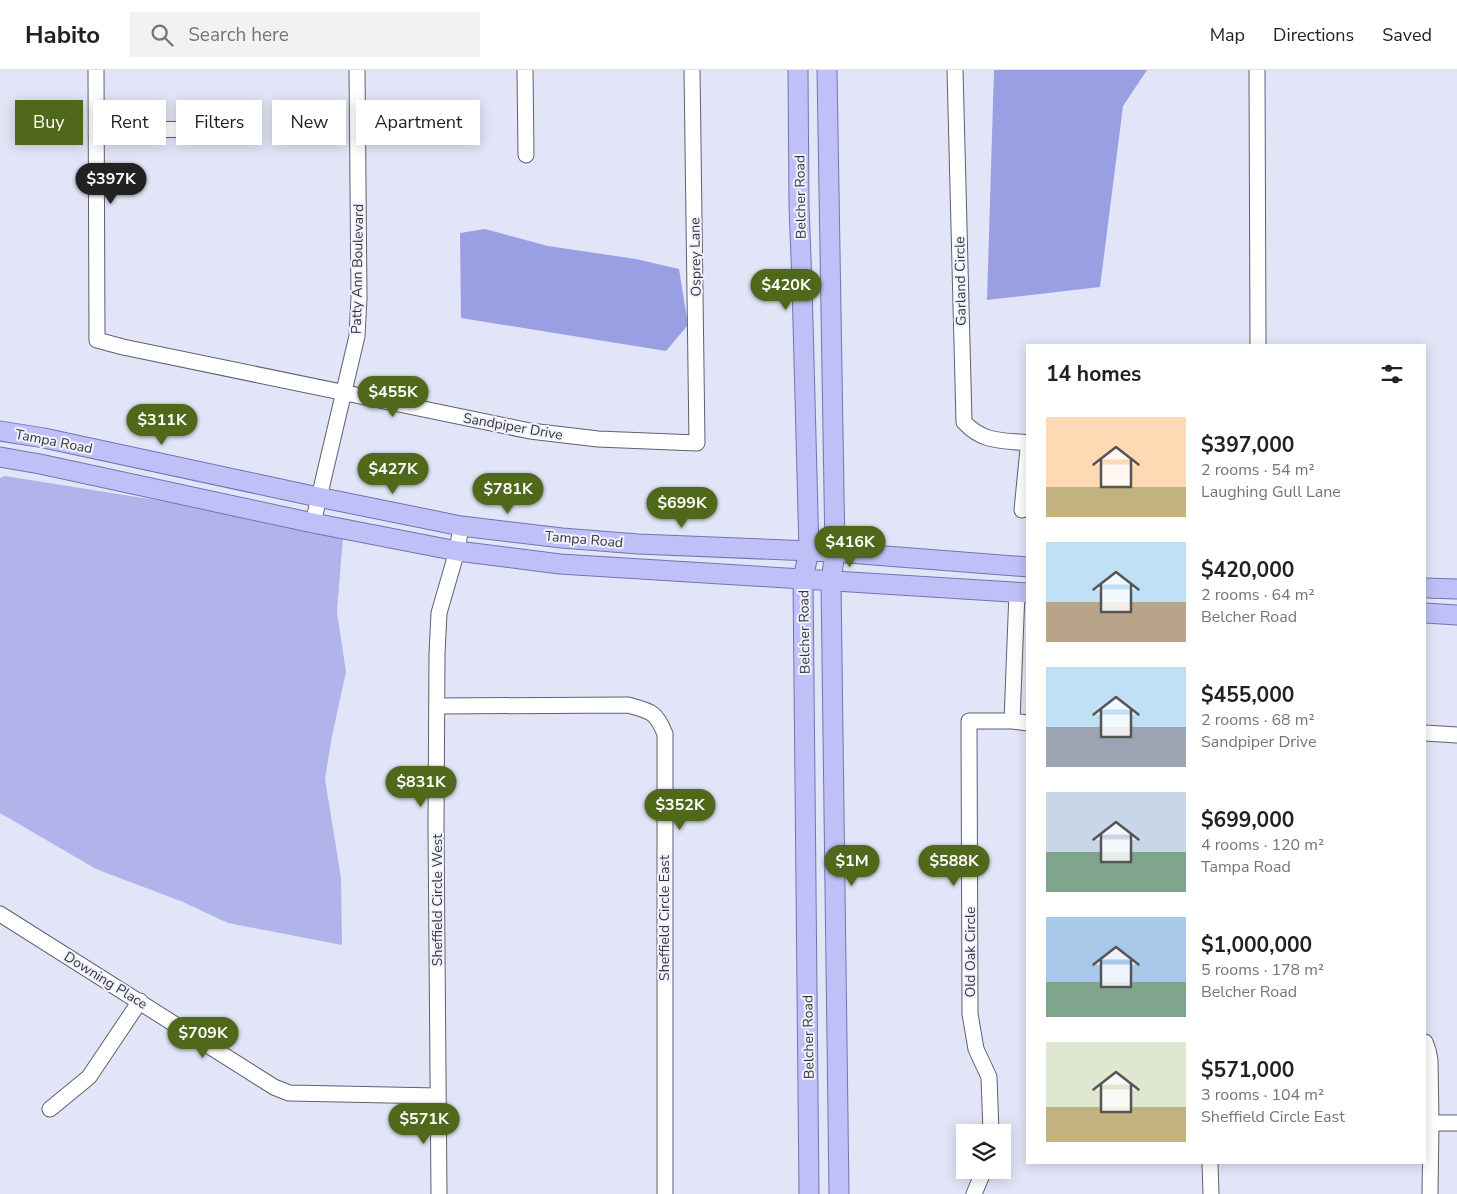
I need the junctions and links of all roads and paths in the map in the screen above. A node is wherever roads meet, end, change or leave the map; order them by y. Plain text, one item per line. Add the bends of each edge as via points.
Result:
1 (96, 70) edge
2 (357, 70) edge
3 (525, 70) edge
4 (692, 70) edge
5 (798, 70) edge
6 (827, 70) edge
7 (955, 70) edge
8 (1256, 70) edge
9 (96, 100) edge
10 (96, 145) edge
11 (526, 155) dead end
12 (1258, 344) edge
13 (344, 392) junction
14 (0, 431) edge
15 (697, 443) joint
16 (1026, 443) edge
17 (0, 457) edge
18 (1026, 469) edge
19 (318, 497) junction
20 (1022, 510) dead end
21 (313, 523) junction
22 (461, 526) junction
23 (456, 551) junction
24 (809, 551) junction
25 (835, 552) junction
26 (1026, 567) edge
27 (803, 578) junction
28 (832, 581) junction
29 (1426, 588) edge
30 (1457, 589) edge
31 (1022, 592) edge
32 (1426, 614) edge
33 (1457, 615) edge
34 (437, 706) junction
35 (1012, 721) junction
36 (1026, 722) edge
37 (1426, 733) edge
38 (1457, 735) edge
39 (0, 914) edge
40 (140, 1001) junction
41 (1426, 1045) edge
42 (438, 1096) junction
43 (50, 1109) dead end
44 (1432, 1123) junction
45 (1457, 1123) edge
46 (990, 1124) edge
47 (1210, 1164) edge
48 (980, 1179) edge
49 (440, 1194) edge
50 (665, 1194) edge
51 (809, 1194) edge
52 (839, 1194) edge
53 (974, 1194) edge
54 (1211, 1194) edge
55 (1430, 1194) edge

1 - 9 street
2 - 13 street, Patty Ann Boulevard via 357,336
3 - 11 street
4 - 15 street, Osprey Lane
5 - 24 main road, Belcher Road
6 - 25 main road, Belcher Road
7 - 16 street, Garland Circle via 964,422 988,439
8 - 12 street
10 - 13 street, Sandpiper Drive via 97,340
13 - 15 street, Sandpiper Drive via 530,431
13 - 19 street, Patty Ann Boulevard
14 - 19 main road, Tampa Road
17 - 21 main road, Tampa Road
18 - 20 street
19 - 21 street, Patty Ann Boulevard
19 - 22 main road, Tampa Road
21 - 23 main road, Tampa Road
22 - 23 street, Sheffield Circle West
22 - 24 main road, Tampa Road via 638,544
23 - 27 main road, Tampa Road via 560,564
23 - 34 street, Sheffield Circle West via 439,614
24 - 25 main road, Tampa Road
24 - 27 main road, Belcher Road
25 - 26 main road, Tampa Road
25 - 28 main road, Belcher Road
27 - 28 main road, Tampa Road
27 - 51 main road, Belcher Road
28 - 31 main road, Tampa Road
28 - 52 main road, Belcher Road
29 - 30 main road
31 - 35 street
32 - 33 main road
34 - 42 street, Sheffield Circle West
34 - 50 street, Sheffield Circle East via 628,705 651,711 660,723 665,734
35 - 36 street, Old Oak Circle
35 - 46 street, Old Oak Circle via 969,722 970,1014 976,1049 989,1077
37 - 38 street
39 - 40 street, Downing Place
40 - 42 street, Downing Place via 289,1093
40 - 43 street via 89,1077
41 - 44 street via 1430,1060
42 - 49 street
44 - 45 street
44 - 55 street
47 - 54 street
48 - 53 street

